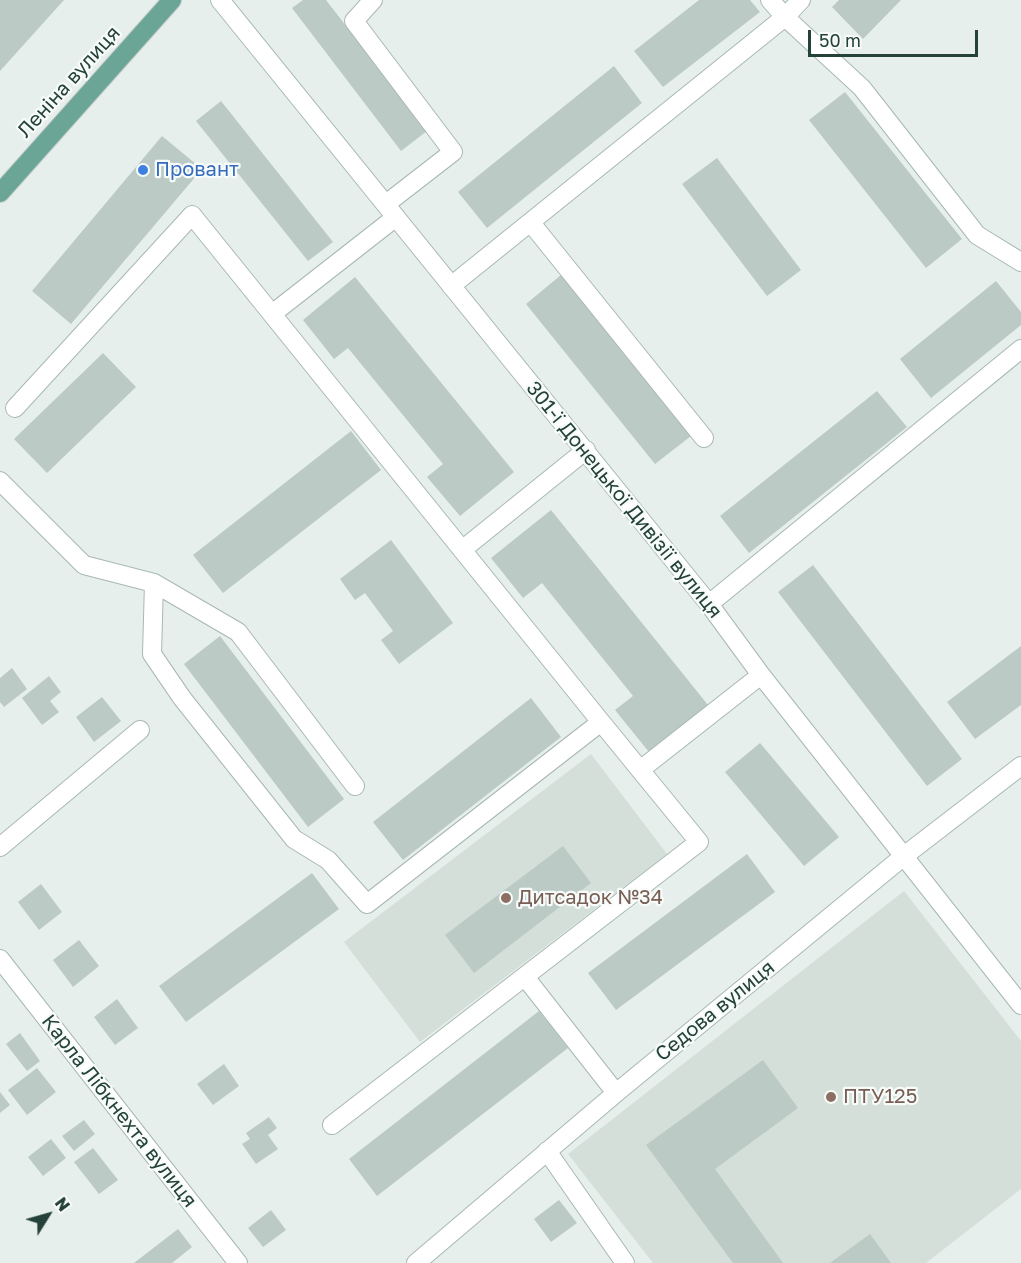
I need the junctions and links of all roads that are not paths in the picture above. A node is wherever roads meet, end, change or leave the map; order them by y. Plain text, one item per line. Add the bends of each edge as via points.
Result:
1 (172, 0) edge
2 (220, 0) edge
3 (373, 0) edge
4 (770, 0) edge
5 (801, 0) edge
6 (785, 17) junction
7 (0, 193) edge
8 (391, 211) junction
9 (531, 223) junction
10 (1021, 262) edge
11 (451, 286) junction
12 (272, 314) junction
13 (1021, 349) edge
14 (15, 408) dead end
15 (704, 438) dead end
16 (586, 450) junction
17 (0, 482) edge
18 (462, 550) junction
19 (154, 583) junction
20 (709, 604) junction
21 (761, 675) junction
22 (601, 722) junction
23 (140, 730) dead end
24 (1021, 766) edge
25 (640, 770) junction
26 (355, 786) dead end
27 (0, 847) edge
28 (904, 856) junction
29 (0, 959) edge
30 (525, 977) junction
31 (1021, 1005) edge
32 (616, 1093) junction
33 (332, 1125) dead end
34 (546, 1151) junction
35 (238, 1263) edge
36 (416, 1263) edge
37 (625, 1263) edge

1 - 7 main road, Леніна вулиця
2 - 8 street, 301-ї Донецької Дивізії вулиця
3 - 8 street via 354,21 453,152
4 - 6 street
5 - 6 street
6 - 9 street
6 - 10 street via 862,88 977,235
8 - 11 street, 301-ї Донецької Дивізії вулиця
8 - 12 street
9 - 11 street
9 - 15 street
11 - 16 street, 301-ї Донецької Дивізії вулиця
12 - 14 street via 192,215
12 - 18 street
13 - 20 street
16 - 18 street
16 - 20 street, 301-ї Донецької Дивізії вулиця
17 - 19 street via 84,565
18 - 22 street
19 - 22 street via 152,654 294,839 328,860 367,904
19 - 26 street via 238,632
20 - 21 street, 301-ї Донецької Дивізії вулиця
21 - 25 street
21 - 28 street, 301-ї Донецької Дивізії вулиця
22 - 25 street
23 - 27 street
24 - 28 street, Седова вулиця
25 - 30 street via 699,842
28 - 31 street, 301-ї Донецької Дивізії вулиця
28 - 32 street, Седова вулиця
29 - 35 street, Карла Лібкнехта вулиця
30 - 32 street
30 - 33 street
32 - 34 street, Седова вулиця
34 - 36 street, Седова вулиця
34 - 37 street

